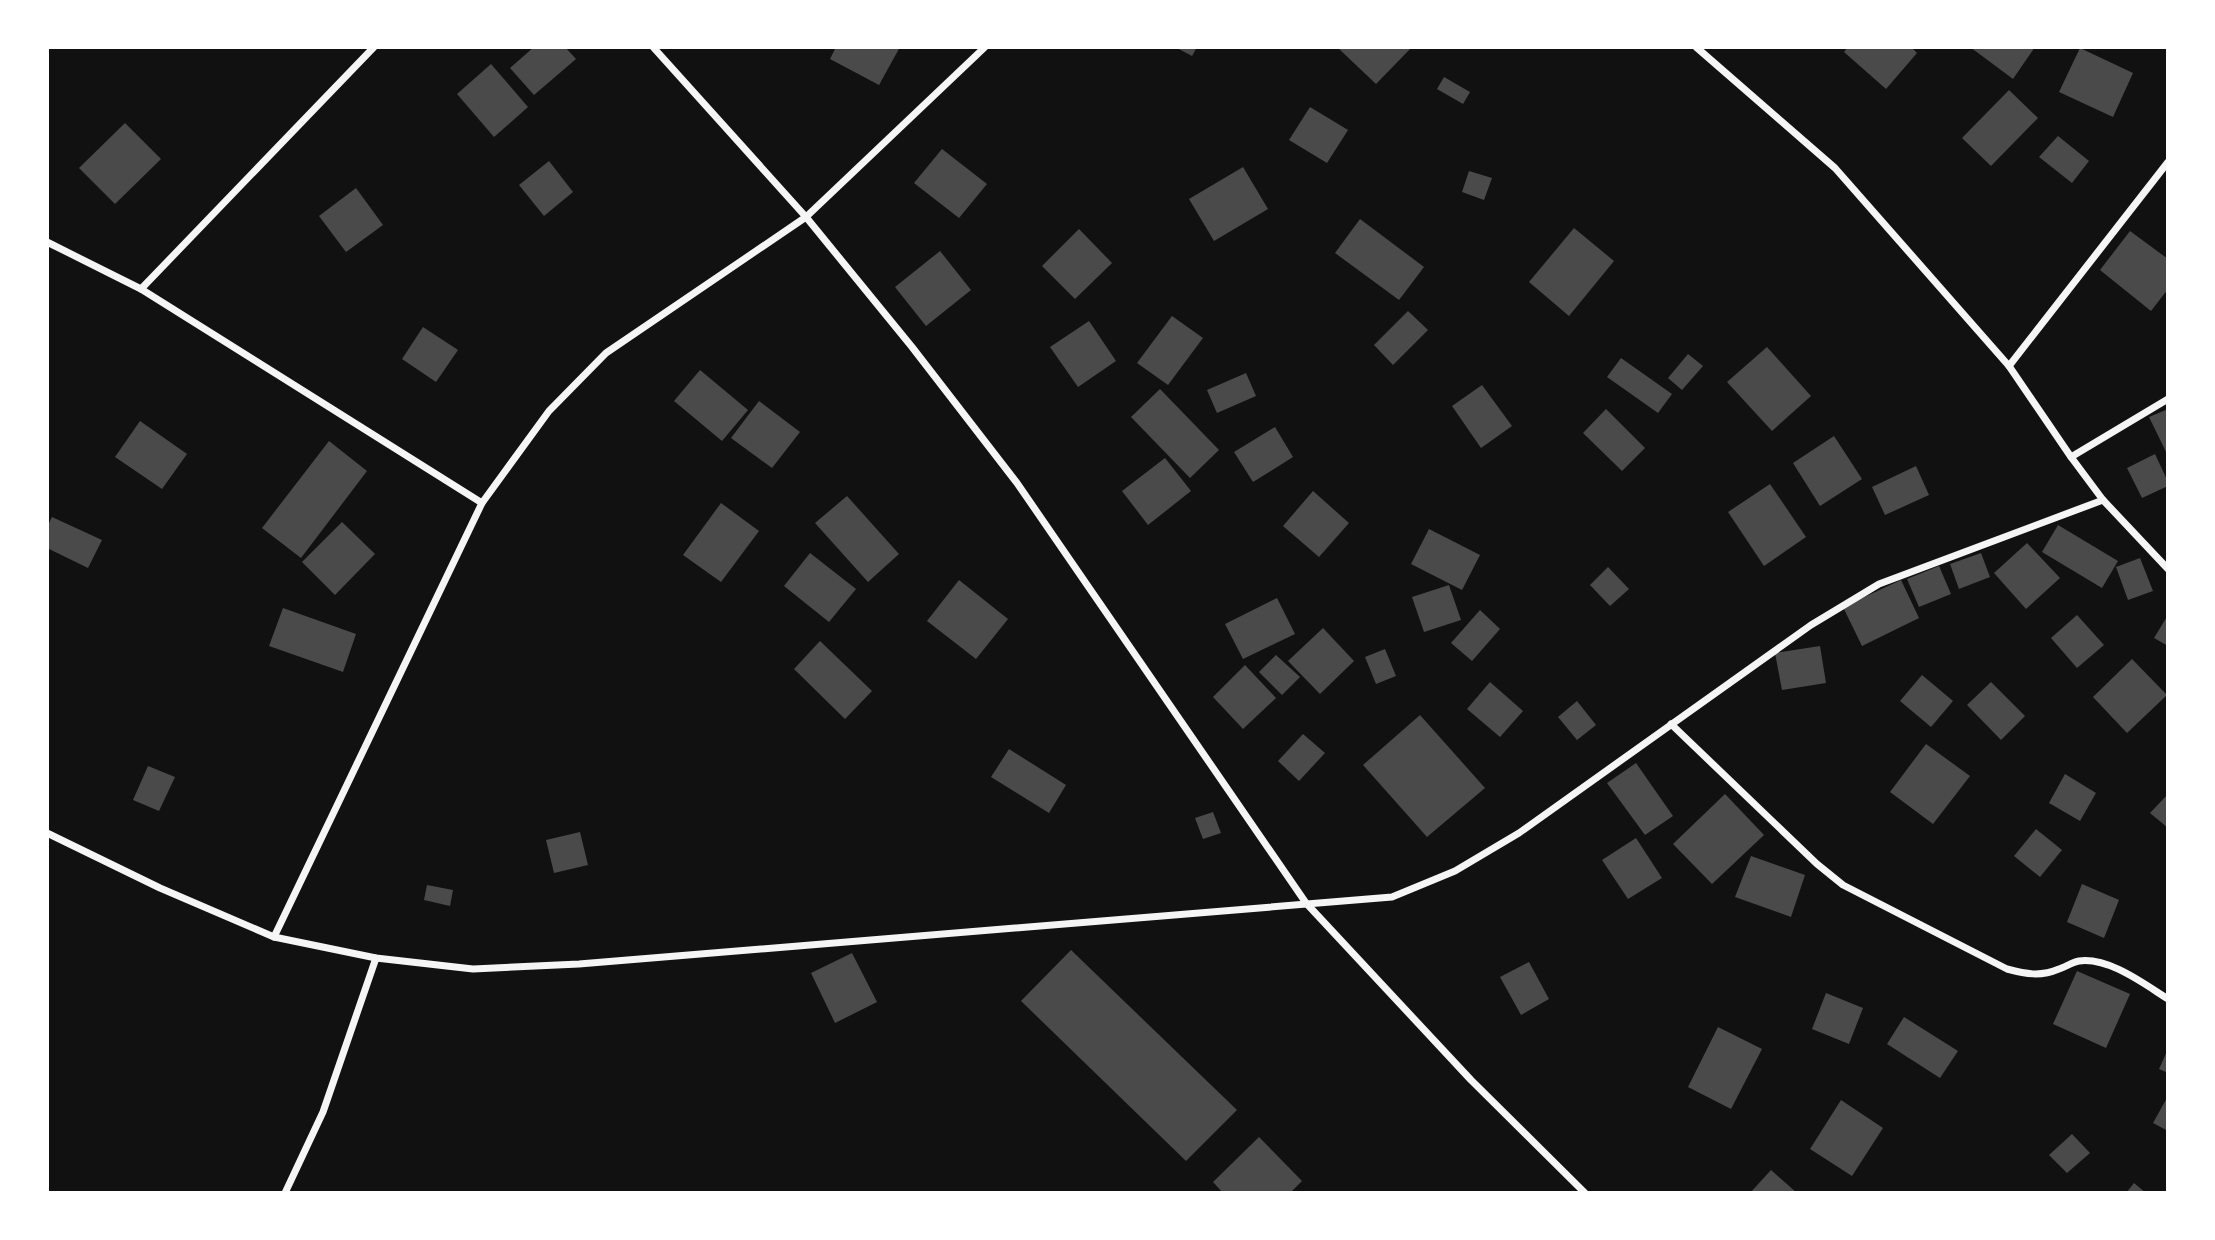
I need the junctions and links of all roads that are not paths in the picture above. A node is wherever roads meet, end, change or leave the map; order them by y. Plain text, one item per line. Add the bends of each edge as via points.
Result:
1 (374, 47) edge
2 (653, 47) edge
3 (985, 47) edge
4 (1696, 47) edge
5 (2168, 162) edge
6 (806, 217) junction
7 (47, 242) edge
8 (141, 289) junction
9 (2008, 366) junction
10 (2168, 399) edge
11 (2071, 457) junction
12 (2103, 500) junction
13 (482, 503) junction
14 (2168, 569) edge
15 (1671, 724) junction
16 (47, 833) edge
17 (1306, 903) junction
18 (274, 937) junction
19 (376, 958) junction
20 (2168, 999) edge
21 (285, 1193) edge
22 (1585, 1193) edge

1 - 8 street
2 - 6 street
3 - 6 street
4 - 9 street via 1835,168
5 - 9 street
6 - 13 street via 606,353 549,411
6 - 17 street via 1017,482
7 - 8 street
8 - 13 street
9 - 11 street
10 - 11 street
11 - 12 street
12 - 14 street
12 - 15 street via 1879,584 1811,625
13 - 18 street
15 - 17 street via 1519,833 1455,871 1392,897
15 - 20 street via 1843,885 2007,969 2031,975 2080,961 2103,964
16 - 18 street
17 - 19 street via 579,964 473,969
17 - 22 street via 1471,1080
18 - 19 street
19 - 21 street via 323,1112

